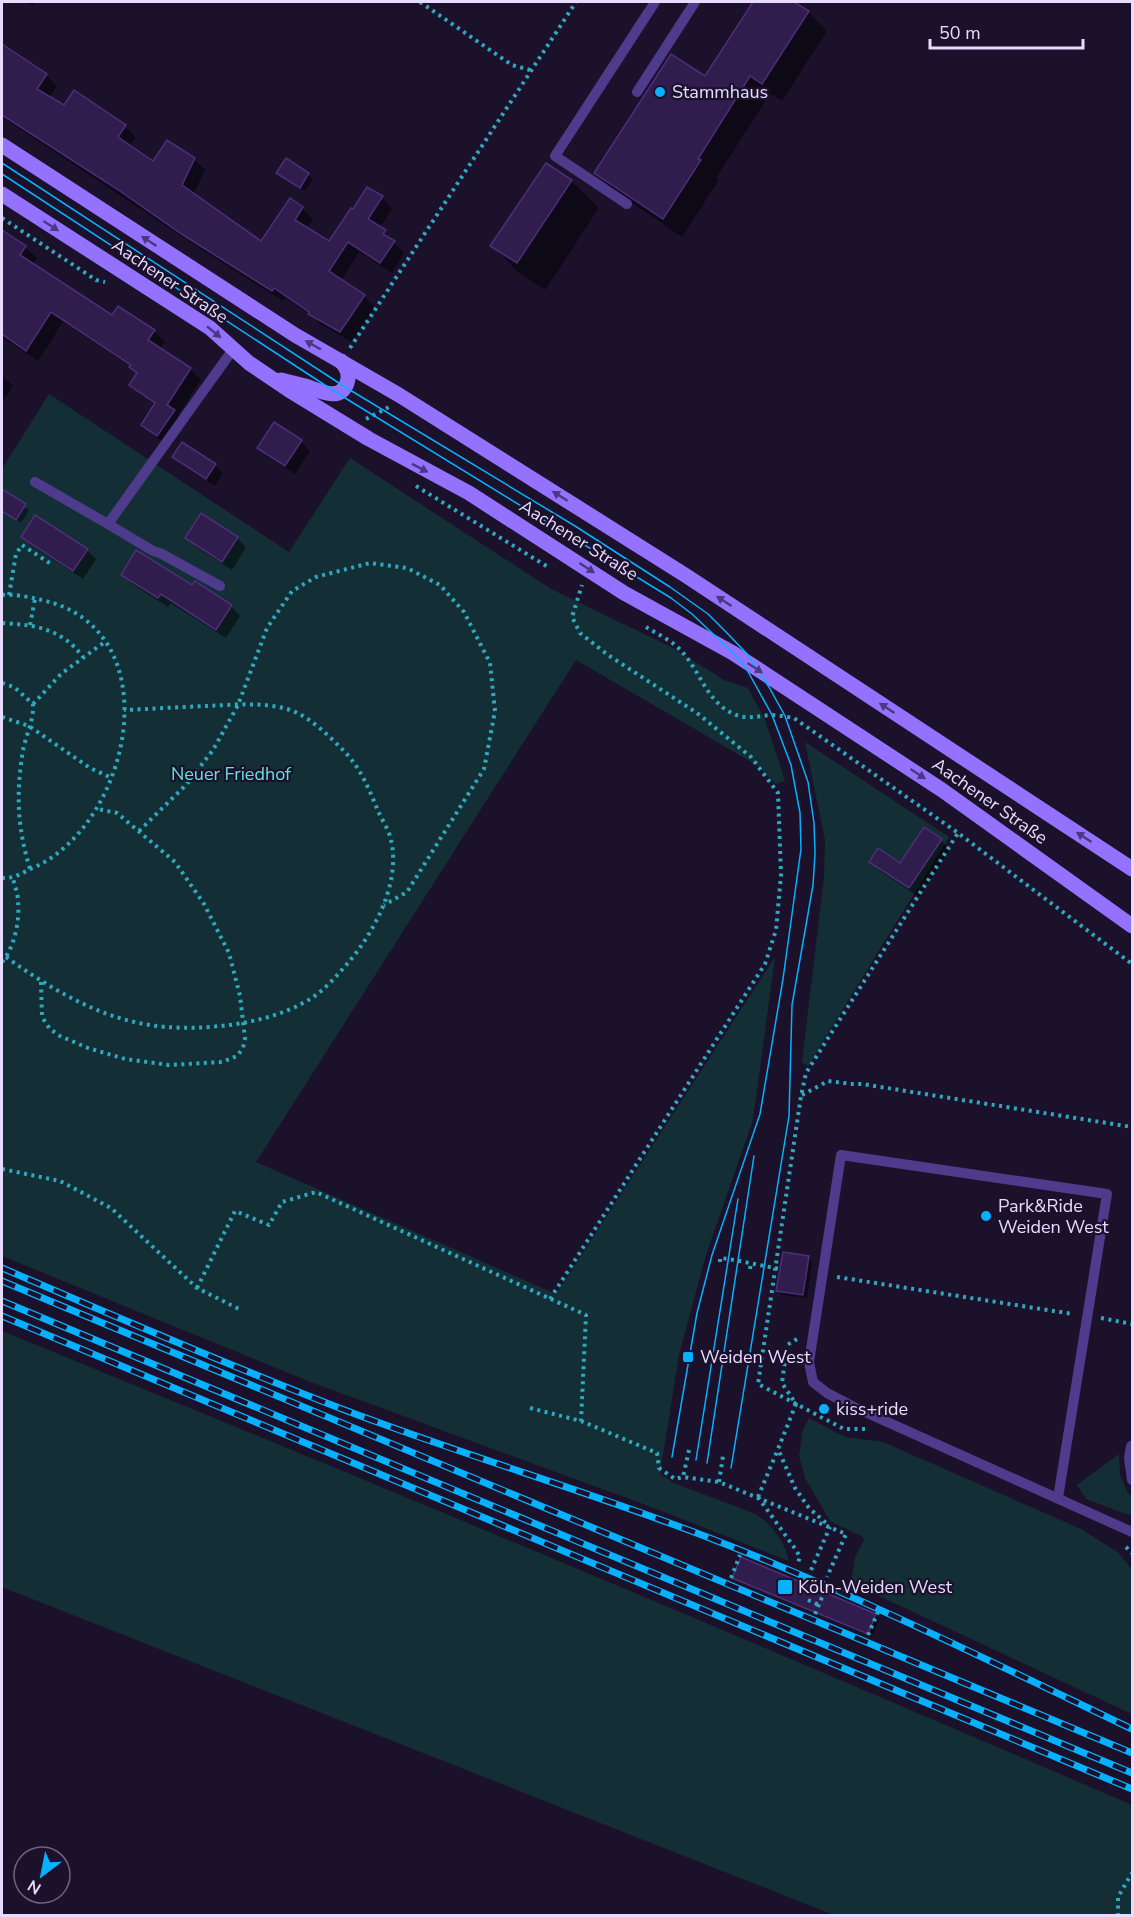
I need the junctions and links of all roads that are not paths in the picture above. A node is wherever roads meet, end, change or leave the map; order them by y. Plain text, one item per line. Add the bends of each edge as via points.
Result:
1 (656, 2) edge
2 (695, 2) edge
3 (637, 92) dead end
4 (2, 145) edge
5 (2, 194) edge
6 (627, 204) dead end
7 (234, 348) junction
8 (344, 357) junction
9 (270, 377) junction
10 (35, 482) dead end
11 (108, 524) junction
12 (220, 586) dead end
13 (1132, 869) edge
14 (1132, 926) edge
15 (1131, 1446) edge
16 (1132, 1480) edge
17 (1058, 1498) junction
18 (1132, 1532) edge

1 - 6 lane via 555,156
2 - 3 lane
8 -> 4 main road, Aachener Straße via 287,330
5 -> 7 main road, Aachener Straße via 210,328
7 - 9 main road, Aachener Straße
7 - 11 lane
8 - 9 main road via 348,379 337,393
13 -> 8 main road, Aachener Straße
9 -> 14 main road, Aachener Straße via 369,440 469,493 624,593 733,653 942,790
10 - 11 lane
11 - 12 lane
15 - 16 lane
17 - 17 lane via 854,1407 813,1382 809,1362 841,1155 1107,1194
17 - 18 lane

